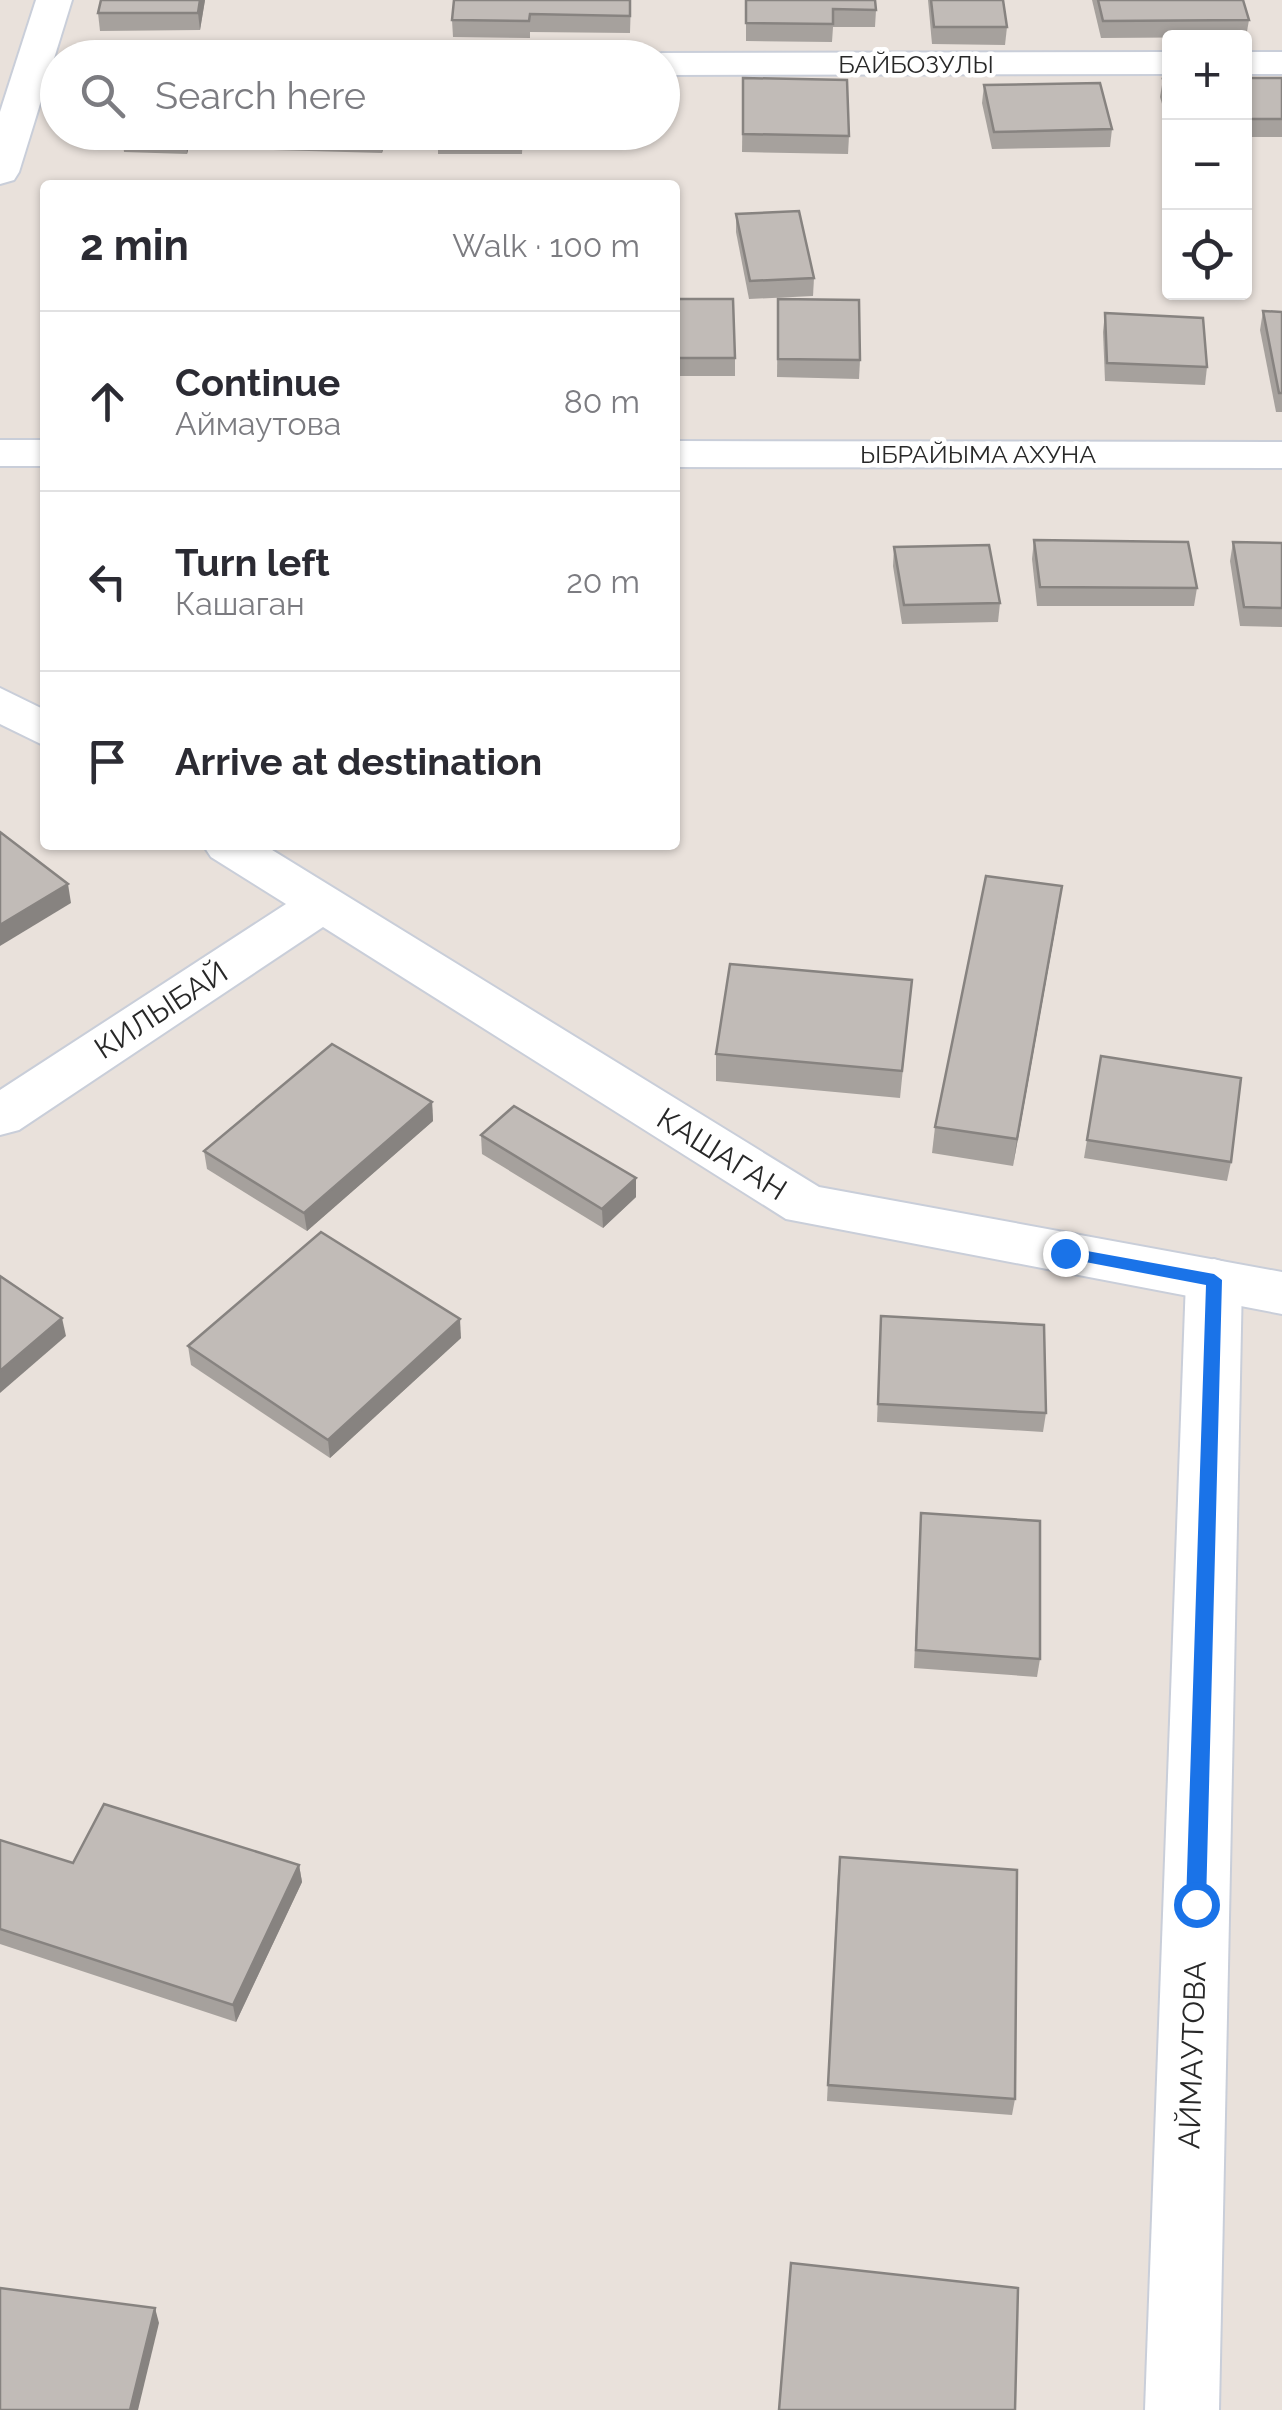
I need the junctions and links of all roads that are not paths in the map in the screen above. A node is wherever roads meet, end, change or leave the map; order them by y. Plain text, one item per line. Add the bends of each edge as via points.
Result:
1 (54, 0) edge
2 (49, 40) edge
3 (1162, 63) edge
4 (1252, 63) edge
5 (1282, 63) edge
6 (680, 64) edge
7 (40, 79) edge
8 (0, 172) edge
9 (0, 453) edge
10 (40, 453) edge
11 (680, 454) edge
12 (1282, 455) edge
13 (0, 703) edge
14 (40, 728) edge
15 (236, 850) edge
16 (322, 904) junction
17 (0, 1116) edge
18 (1214, 1280) junction
19 (1282, 1293) edge
20 (1182, 2410) edge

1 - 2 street
3 - 6 street, БАЙБОЗУЛЫ
4 - 5 street
7 - 8 street
9 - 10 street
11 - 12 street, ЫБРАЙЫМА АХУНА
13 - 14 street
15 - 16 street, КАШАГАН
16 - 17 street, КИЛЫБАЙ
16 - 18 street, КАШАГАН via 804,1205
18 - 19 street, КАШАГАН
18 - 20 street, АЙМАУТОВА

